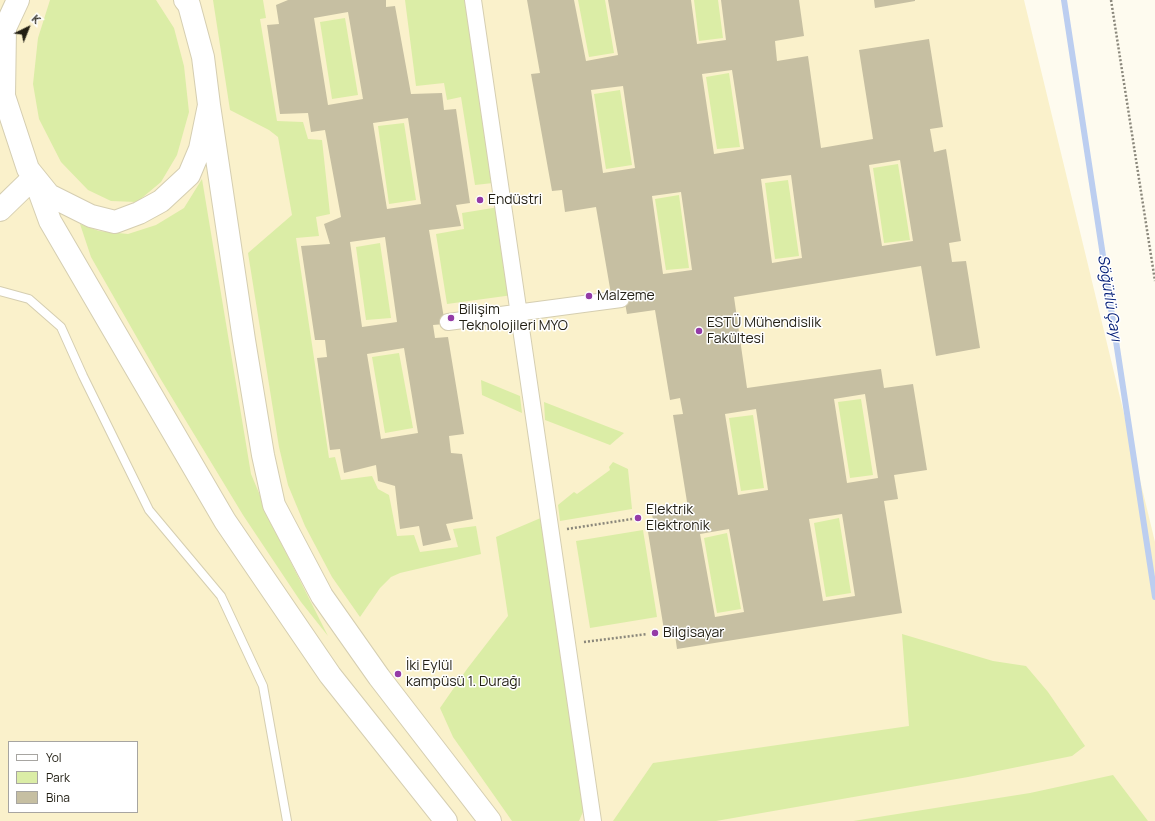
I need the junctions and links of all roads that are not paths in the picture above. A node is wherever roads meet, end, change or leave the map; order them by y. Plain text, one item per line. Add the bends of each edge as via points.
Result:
1 (8, 0) edge
2 (18, 0) edge
3 (473, 0) edge
4 (188, 2) edge
5 (6, 28) junction
6 (209, 105) junction
7 (34, 177) junction
8 (0, 210) edge
9 (0, 291) edge
10 (621, 299) dead end
11 (519, 313) junction
12 (448, 322) dead end
13 (287, 821) edge
14 (446, 821) edge
15 (490, 821) edge
16 (594, 821) edge

1 - 5 street
2 - 5 street
3 - 11 street
4 - 6 street via 203,57
5 - 7 street via 4,96 12,135
6 - 7 street via 200,149 189,175 161,201 139,213 115,222 91,216 49,194
6 - 15 street via 244,340 274,505 322,596
7 - 8 street
7 - 14 street via 50,221 225,521 330,675
9 - 13 lane via 29,299 61,327 149,510 221,596 263,686
10 - 11 street
11 - 12 street
11 - 16 street

